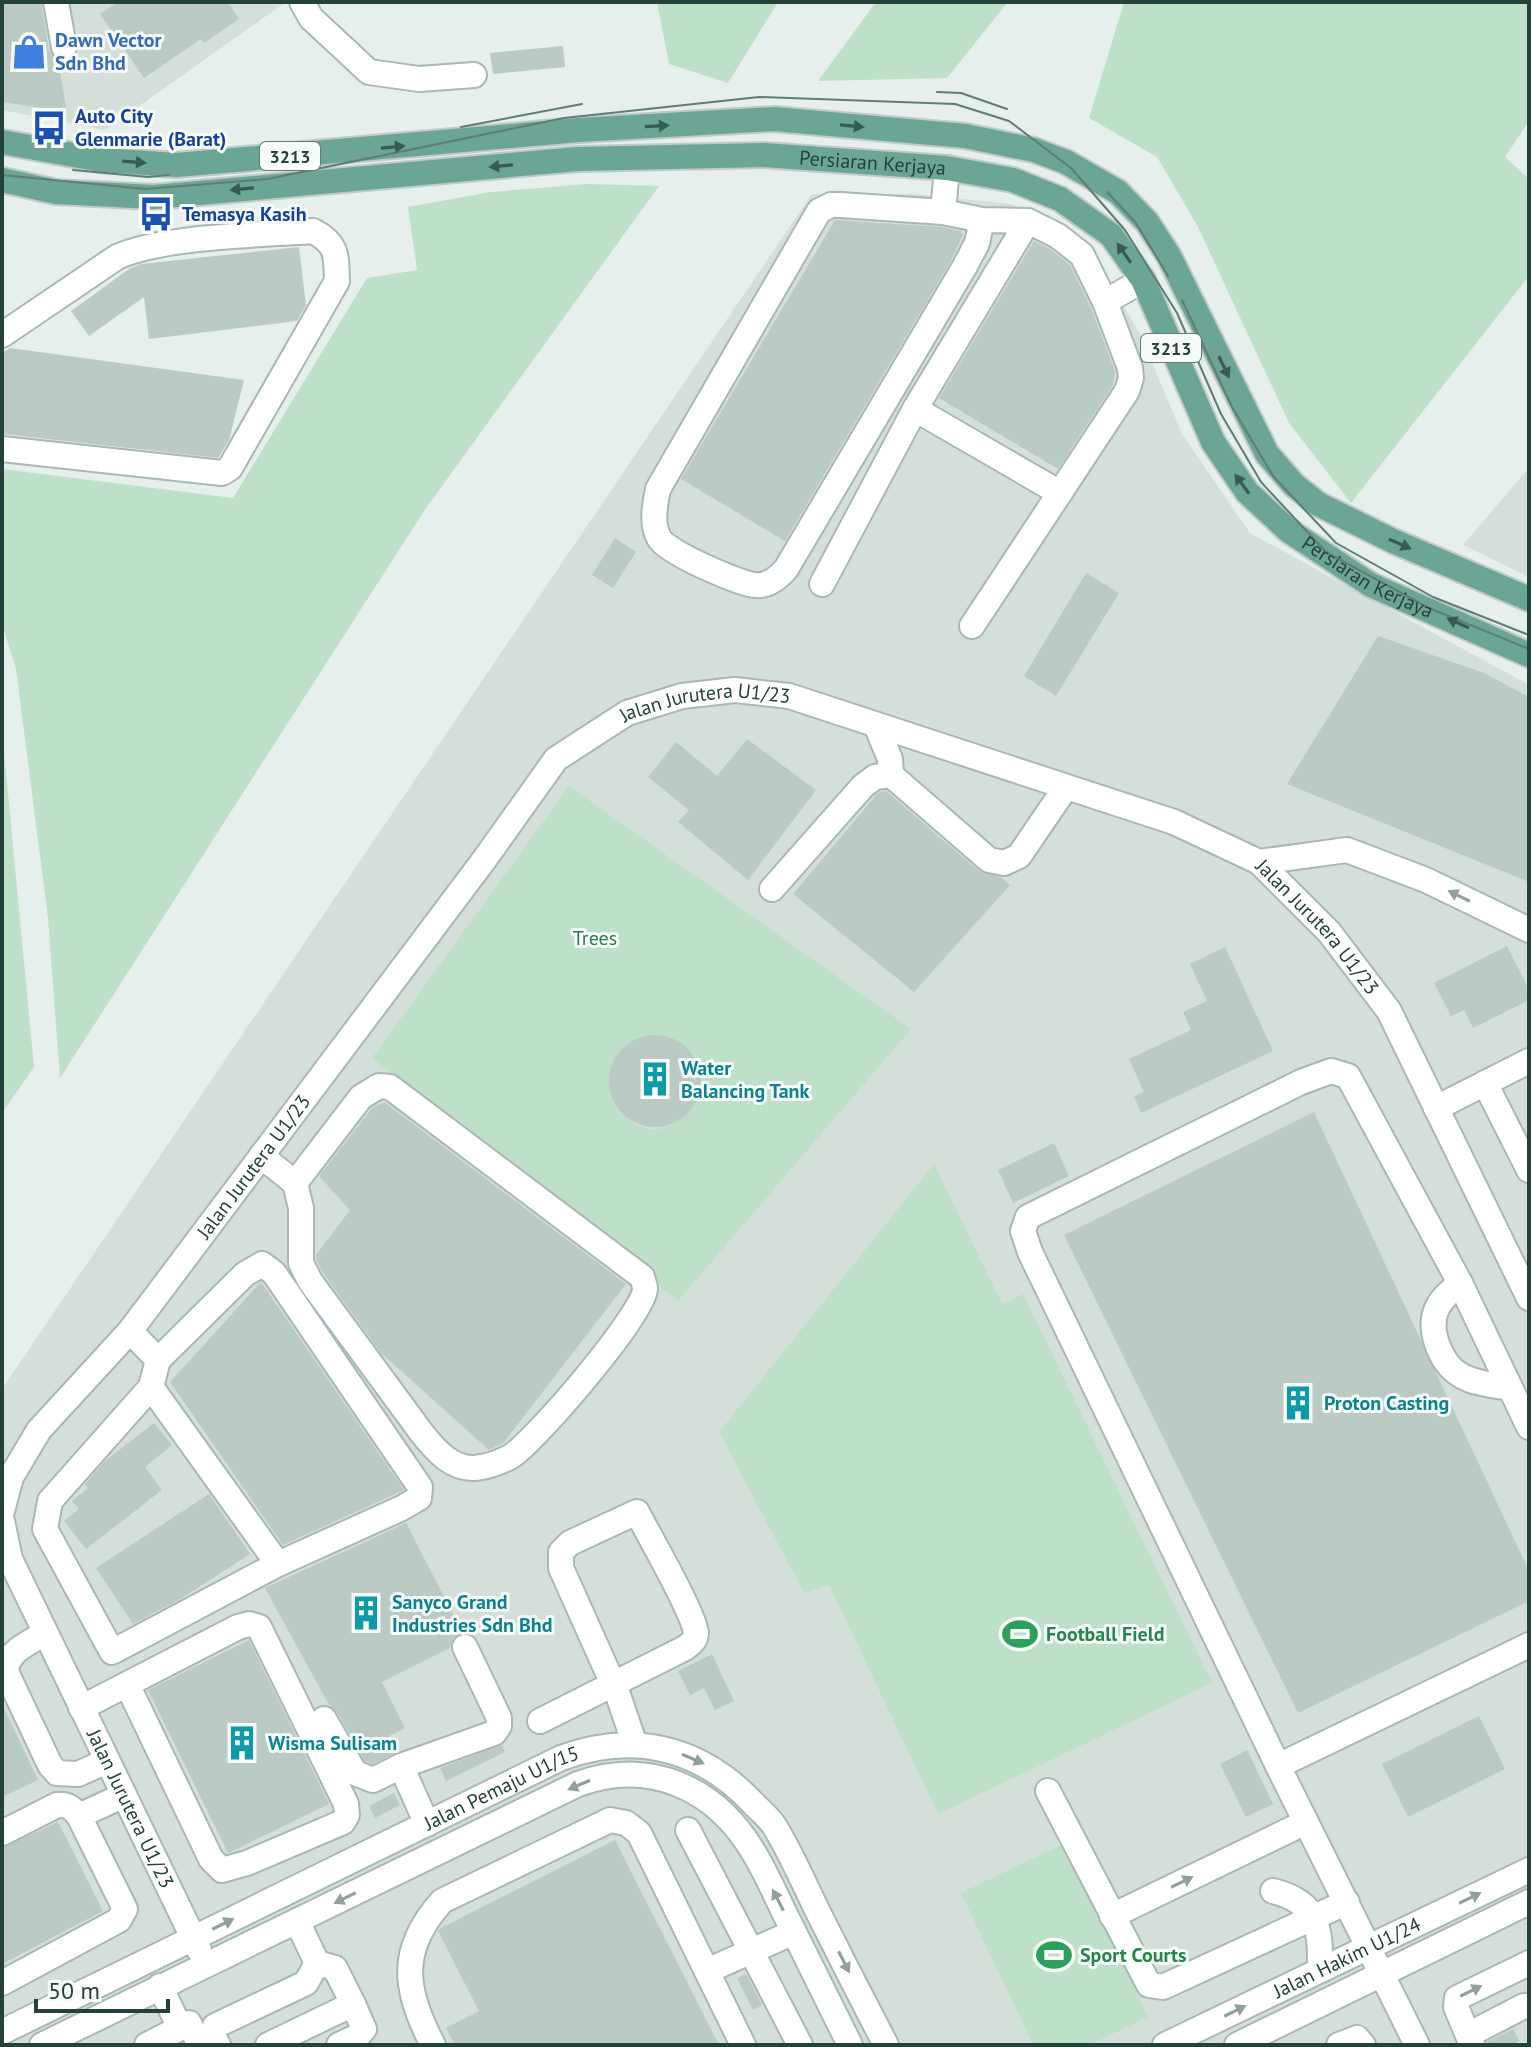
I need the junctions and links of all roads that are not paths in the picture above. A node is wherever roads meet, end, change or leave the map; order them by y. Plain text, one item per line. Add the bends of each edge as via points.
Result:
1 (56, 2) edge
2 (302, 2) edge
3 (64, 47) dead end
4 (474, 75) dead end
5 (2, 142) edge
6 (947, 168) junction
7 (2, 180) edge
8 (943, 212) junction
9 (982, 220) junction
10 (1028, 221) junction
11 (1143, 280) junction
12 (1105, 302) junction
13 (2, 335) edge
14 (915, 409) junction
15 (2, 449) edge
16 (1060, 493) junction
17 (822, 584) dead end
18 (1528, 595) edge
19 (972, 626) dead end
20 (1529, 655) edge
21 (876, 725) junction
22 (891, 775) junction
23 (1066, 787) junction
24 (1259, 862) junction
25 (772, 889) dead end
26 (1529, 930) edge
27 (1529, 1061) edge
28 (1485, 1083) junction
29 (1436, 1108) junction
30 (261, 1156) junction
31 (1529, 1170) edge
32 (295, 1183) junction
33 (1522, 1265) edge
34 (1460, 1283) junction
35 (1529, 1298) edge
36 (130, 1331) junction
37 (158, 1360) junction
38 (151, 1387) junction
39 (1510, 1388) junction
40 (1529, 1427) edge
41 (2, 1511) edge
42 (3, 1534) edge
43 (278, 1564) junction
44 (45, 1633) junction
45 (1529, 1645) edge
46 (465, 1647) dead end
47 (127, 1684) junction
48 (613, 1684) junction
49 (81, 1708) junction
50 (324, 1719) dead end
51 (540, 1721) dead end
52 (635, 1745) junction
53 (107, 1761) junction
54 (401, 1766) junction
55 (1278, 1766) junction
56 (1048, 1791) dead end
57 (124, 1795) junction
58 (79, 1816) junction
59 (343, 1822) junction
60 (1306, 1822) junction
61 (427, 1824) junction
62 (688, 1830) dead end
63 (2, 1833) edge
64 (367, 1853) junction
65 (1529, 1870) edge
66 (1273, 1891) dead end
67 (1347, 1902) junction
68 (1529, 1902) edge
69 (1112, 1916) junction
70 (1314, 1918) junction
71 (297, 1921) junction
72 (794, 1932) junction
73 (194, 1938) junction
74 (1370, 1947) junction
75 (751, 1951) junction
76 (1416, 1957) junction
77 (317, 1963) junction
78 (1529, 1963) edge
79 (207, 1965) junction
80 (1320, 1970) junction
81 (707, 1971) junction
82 (1383, 1973) junction
83 (2, 1983) edge
84 (160, 1986) junction
85 (1348, 1991) junction
86 (353, 2004) junction
87 (1529, 2006) edge
88 (1404, 2016) junction
89 (180, 2028) junction
90 (2, 2032) edge
91 (1470, 2040) edge
92 (42, 2045) edge
93 (147, 2045) edge
94 (200, 2045) edge
95 (218, 2045) edge
96 (268, 2045) edge
97 (339, 2045) edge
98 (433, 2045) edge
99 (743, 2045) edge
100 (800, 2045) edge
101 (850, 2045) edge
102 (886, 2045) edge
103 (1165, 2045) edge
104 (1237, 2045) edge
105 (1339, 2045) edge
106 (1363, 2045) edge
107 (1417, 2045) edge

1 - 3 street
2 - 4 street via 311,18 369,72 419,79
5 -> 18 main road, Persiaran Kerjaya / 3213 via 101,160 177,165 579,130 774,119 965,136 1034,150 1118,192 1147,222 1267,454 1294,485 1318,504 1393,541
6 -> 7 main road, Persiaran Kerjaya / 3213 via 764,155 578,159 154,197 56,192
6 - 8 street
11 -> 6 main road, Persiaran Kerjaya / 3213 via 1111,235 1060,199 1013,180
8 - 9 street
8 - 9 street via 831,205 819,211 658,489 653,513 659,538 675,554 755,585 774,581 786,569 965,266
9 - 10 street
10 - 12 street via 1082,255
10 - 14 street
11 - 12 street
20 -> 11 main road, Persiaran Kerjaya / 3213 via 1371,585 1289,531 1247,492 1213,442
12 - 16 street via 1131,378
13 - 15 street via 129,251 313,231 326,237 336,252 337,281 230,468 222,473
14 - 16 street
14 - 17 street
16 - 19 street
21 - 22 street
21 - 23 street, Jalan Jurutera U1/23
21 - 30 street, Jalan Jurutera U1/23 via 789,696 735,690 682,696 627,713 556,759
22 - 23 street via 989,860 1004,863 1019,856
22 - 25 street via 863,786
23 - 24 street, Jalan Jurutera U1/23 via 1174,822
26 -> 24 street via 1426,880 1347,850
24 - 29 street, Jalan Jurutera U1/23 via 1329,932 1389,1011
27 - 28 street
28 - 29 street
28 - 31 street
29 - 33 street, Jalan Jurutera U1/23
30 - 32 street
30 - 36 street, Jalan Jurutera U1/23
32 - 32 street via 301,1208 301,1263 310,1281 421,1432 439,1454 456,1464 479,1468 511,1456 597,1365 645,1289 642,1277 390,1087 379,1086 361,1097
33 - 35 street, Jalan Jurutera U1/23
34 - 39 street
34 - 39 street via 1434,1313 1435,1338 1458,1374
34 - 55 street via 1357,1089 1348,1076 1331,1071 1028,1217 1023,1231 1030,1252
36 - 37 street
36 - 41 street, Jalan Jurutera U1/23 via 39,1430 11,1477
37 - 38 street
37 - 43 street via 245,1274 262,1264 274,1273 420,1487 419,1498 402,1508
38 - 43 street
38 - 43 street via 50,1501 45,1529 103,1658
39 - 40 street
42 - 44 street, Jalan Jurutera U1/23
44 - 49 street, Jalan Jurutera U1/23
44 - 53 street via 8,1658 5,1666 50,1765 57,1773 78,1774
45 - 55 street
46 - 54 street via 499,1726 494,1733
47 - 49 street
47 - 59 street via 211,1859 222,1870
47 - 59 street via 238,1627 259,1627 346,1804
48 - 48 street via 561,1568 561,1552 637,1512 696,1635 685,1648
48 - 51 street
48 - 52 street
49 - 53 street, Jalan Jurutera U1/23
50 - 54 street via 355,1773 373,1780
52 - 61 street, Jalan Pemaju U1/15 via 579,1751
52 -> 102 street, Jalan Pemaju U1/15 via 673,1750 711,1767 730,1779 774,1825
53 - 57 street, Jalan Jurutera U1/23
54 - 61 street
55 - 60 street
56 - 69 street
57 - 58 street
57 - 73 street, Jalan Jurutera U1/23
58 - 63 street via 66,1804 57,1805
58 - 83 street via 125,1909 123,1915
59 - 64 street
60 - 67 street
69 -> 60 street
61 - 64 street, Jalan Pemaju U1/15
62 - 75 street
73 -> 64 street, Jalan Pemaju U1/15
74 -> 65 street, Jalan Hakim U1/24
66 - 70 street via 1292,1896
67 - 70 street
67 - 74 street
68 - 76 street, Jalan Hakim U1/24
69 - 70 street via 1149,1985 1155,1987
70 - 80 street
72 -> 71 street, Jalan Pemaju U1/15 via 754,1851 718,1806 673,1781 637,1775 578,1784
71 - 77 street
71 - 79 street, Jalan Pemaju U1/15
72 - 75 street
72 - 101 street, Jalan Pemaju U1/15
73 - 79 street, Jalan Jurutera U1/23
73 - 90 street, Jalan Pemaju U1/15
74 - 80 street, Jalan Hakim U1/24
74 - 82 street
75 - 81 street
75 - 100 street
76 - 82 street, Jalan Hakim U1/24
76 - 88 street
77 - 86 street via 335,1968
77 - 95 street via 306,1983 215,2026
91 -> 78 street via 1457,1998
79 - 84 street, Jalan Pemaju U1/15
103 -> 80 street, Jalan Hakim U1/24
81 - 98 street via 639,1833 610,1820 442,1901 423,1922 412,1948 410,1984 414,2006
81 - 99 street
82 - 85 street, Jalan Hakim U1/24
82 - 88 street
84 - 89 street
84 - 92 street, Jalan Pemaju U1/15
85 - 88 street via 1387,2001
85 - 104 street, Jalan Hakim U1/24
86 - 96 street
86 - 97 street via 364,2029
87 - 91 street
88 - 107 street
89 - 93 street
89 - 94 street via 189,2023
105 - 106 street via 1357,2038

